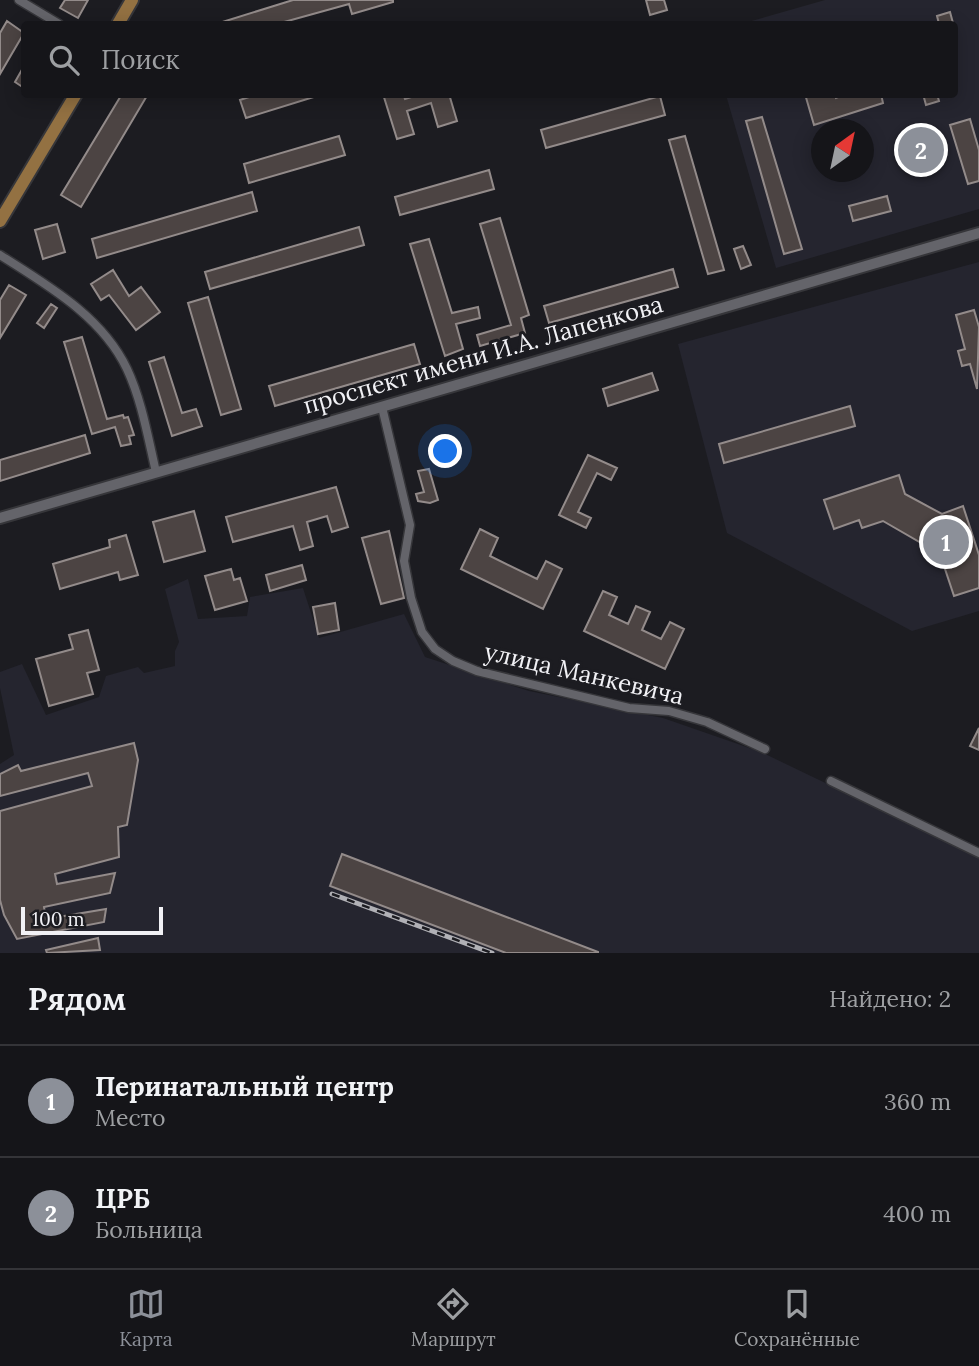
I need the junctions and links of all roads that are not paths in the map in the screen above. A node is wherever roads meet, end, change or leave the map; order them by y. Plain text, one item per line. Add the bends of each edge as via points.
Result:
1 (19, 0) edge
2 (132, 0) edge
3 (54, 21) edge
4 (120, 21) edge
5 (74, 98) edge
6 (0, 221) edge
7 (979, 233) edge
8 (0, 255) edge
9 (382, 407) junction
10 (156, 472) junction
11 (0, 518) edge
12 (765, 749) dead end
13 (831, 781) dead end
14 (979, 853) edge

1 - 3 street
2 - 4 main road
5 - 6 main road
7 - 9 main road, проспект имени И.А. Лапенкова
8 - 10 street via 65,297 114,348 138,398
9 - 10 main road, проспект имени И.А. Лапенкова
9 - 12 street, улица Манкевича via 410,525 404,561 411,598 422,632 435,649 477,671 707,722
10 - 11 main road, проспект имени И.А. Лапенкова
13 - 14 street

